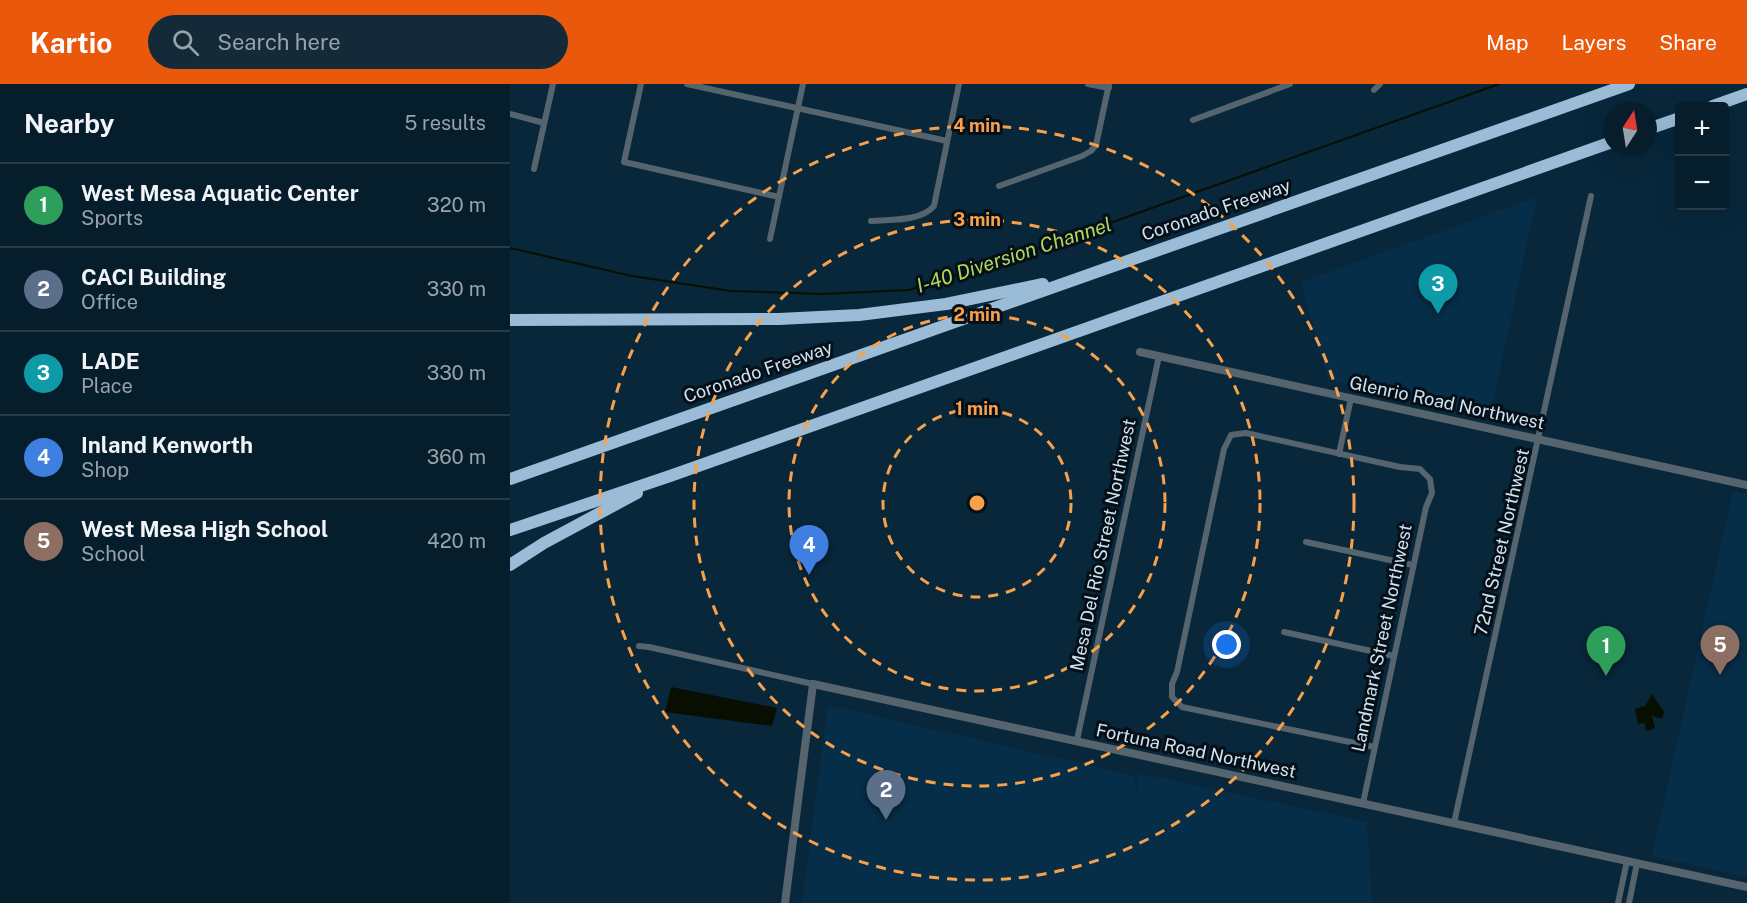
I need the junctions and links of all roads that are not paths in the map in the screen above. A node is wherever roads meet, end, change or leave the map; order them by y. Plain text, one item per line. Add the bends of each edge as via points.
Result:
1 (553, 84) edge
2 (641, 84) edge
3 (687, 84) edge
4 (803, 84) edge
5 (959, 84) edge
6 (1088, 84) edge
7 (1290, 84) edge
8 (1380, 84) edge
9 (1629, 84) edge
10 (1109, 86) edge
11 (1374, 90) dead end
12 (1747, 94) edge
13 (1724, 102) edge
14 (798, 109) junction
15 (510, 114) edge
16 (1193, 120) dead end
17 (1675, 120) edge
18 (544, 123) junction
19 (1657, 126) edge
20 (947, 141) junction
21 (1603, 145) edge
22 (534, 169) dead end
23 (999, 186) dead end
24 (1591, 196) dead end
25 (779, 197) junction
26 (871, 221) dead end
27 (770, 239) dead end
28 (1092, 273) junction
29 (510, 311) edge
30 (605, 319) junction
31 (510, 320) edge
32 (1140, 352) dead end
33 (1159, 356) junction
34 (1352, 398) junction
35 (1540, 438) junction
36 (1339, 454) junction
37 (670, 476) junction
38 (510, 479) edge
39 (1747, 485) edge
40 (510, 530) edge
41 (1306, 542) dead end
42 (510, 565) edge
43 (1413, 565) junction
44 (1284, 632) dead end
45 (639, 646) dead end
46 (1394, 656) junction
47 (813, 684) junction
48 (1077, 740) junction
49 (1374, 747) junction
50 (1363, 803) junction
51 (1454, 823) junction
52 (1627, 861) junction
53 (1637, 863) junction
54 (1747, 887) edge
55 (785, 903) edge
56 (1618, 903) edge
57 (1629, 903) edge

1 - 18 street
2 - 25 street via 624,162
3 - 14 street
4 - 14 street
5 - 20 street
6 - 10 street
7 - 16 street
8 - 11 street
9 - 28 highway, Coronado Freeway
10 - 23 street via 1096,145 1091,151
12 - 13 highway
14 - 20 street
14 - 25 street
15 - 18 street
17 - 19 highway
18 - 22 street
20 - 26 street via 934,206 929,212
21 - 37 highway
24 - 35 street, 72nd Street Northwest
25 - 27 street
28 - 30 highway via 946,304 859,315
28 - 38 highway, Coronado Freeway
29 - 30 highway
30 - 31 highway
32 - 33 street, Glenrio Road Northwest
33 - 34 street, Glenrio Road Northwest
33 - 48 street, Mesa Del Rio Street Northwest
34 - 35 street, Glenrio Road Northwest
34 - 36 street
35 - 39 street, Glenrio Road Northwest
35 - 51 street, 72nd Street Northwest
36 - 43 street, Landmark Street Northwest via 1420,469 1430,479 1432,493
36 - 49 street via 1245,434 1231,435 1224,448 1172,697 1182,707
37 - 40 highway
37 - 42 highway
41 - 43 street
43 - 46 street, Landmark Street Northwest
44 - 46 street
45 - 47 street, Fortuna Road Northwest
46 - 49 street, Landmark Street Northwest
47 - 48 street, Fortuna Road Northwest
47 - 55 street
48 - 50 street, Fortuna Road Northwest
49 - 50 street, Landmark Street Northwest
50 - 51 street, Fortuna Road Northwest
51 - 52 street, Fortuna Road Northwest
52 - 53 street, Fortuna Road Northwest
52 - 56 street
53 - 54 street, Fortuna Road Northwest
53 - 57 street

